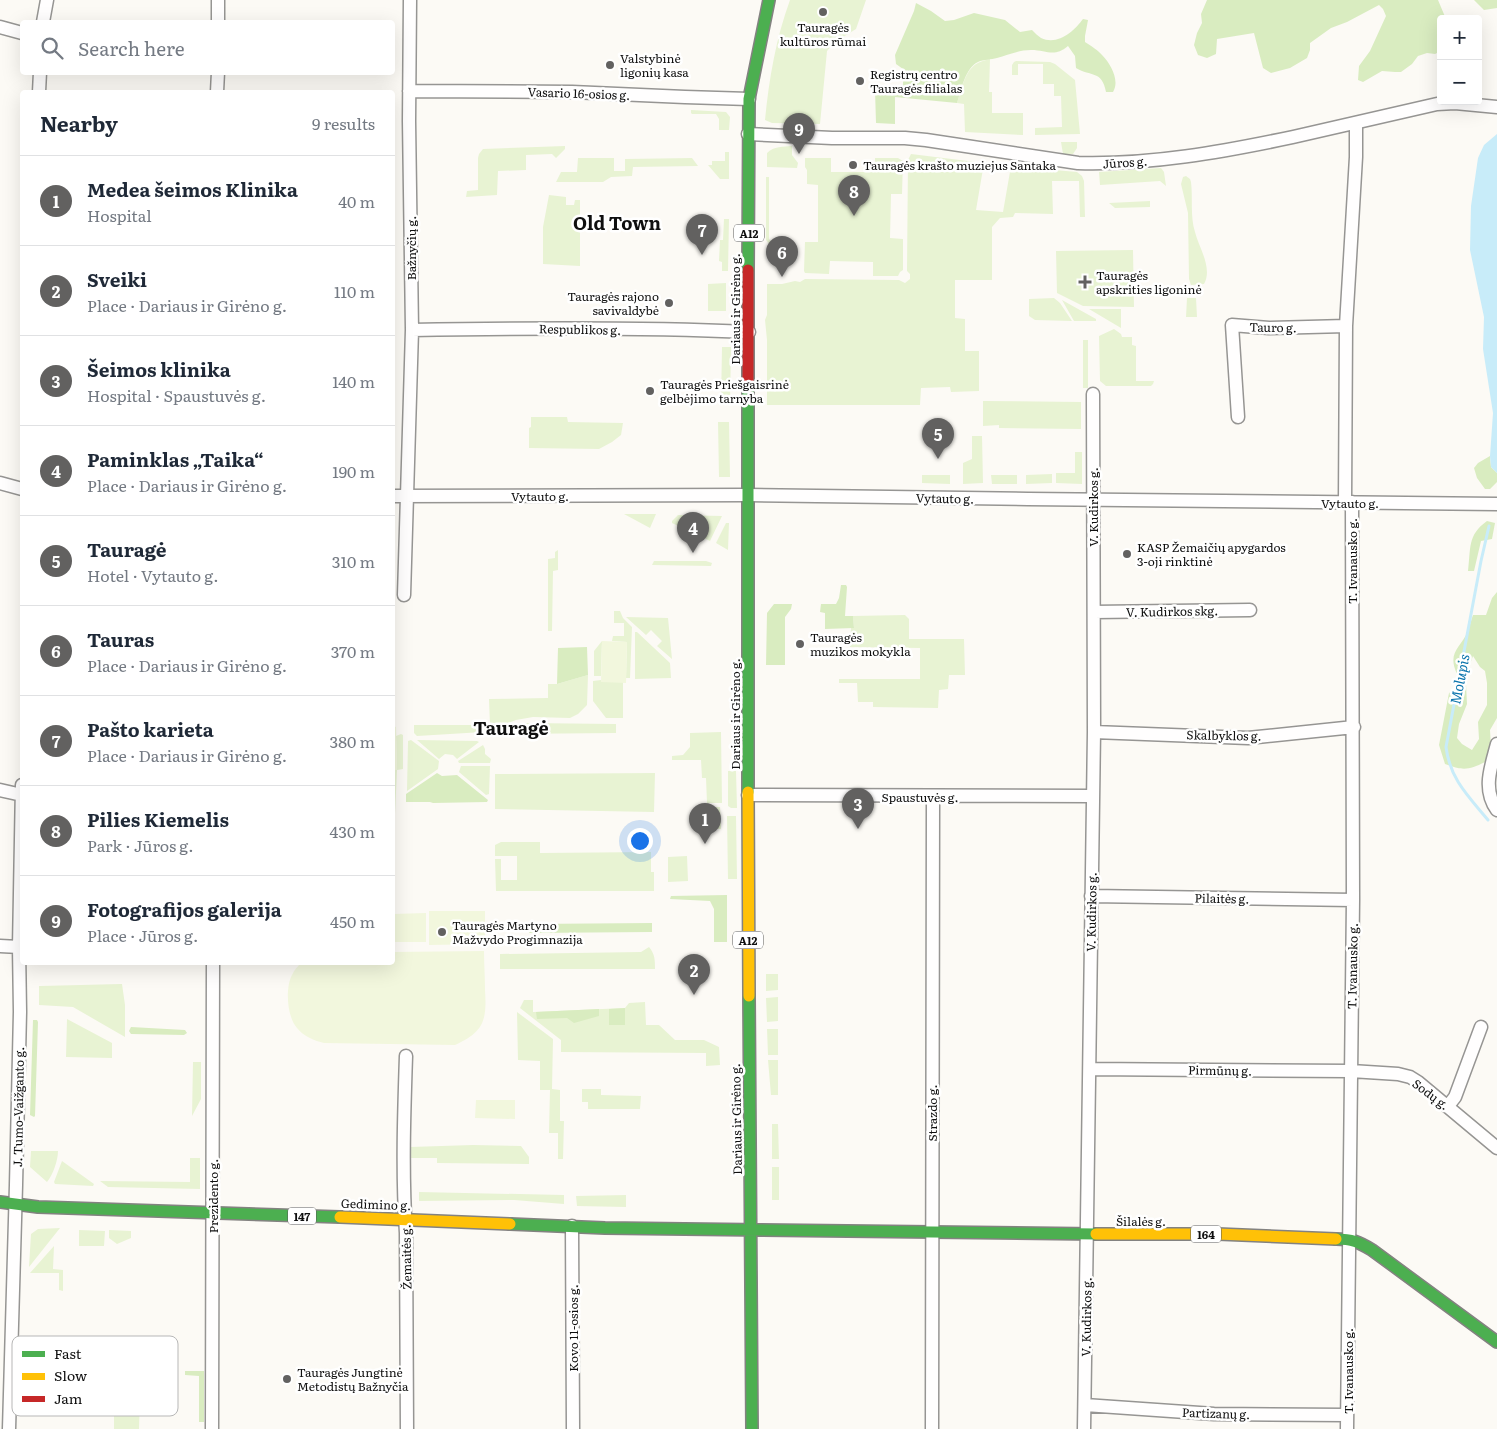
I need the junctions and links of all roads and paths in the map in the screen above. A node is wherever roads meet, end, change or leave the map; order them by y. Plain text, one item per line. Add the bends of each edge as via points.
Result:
1 (47, 0) edge
2 (218, 0) edge
3 (410, 0) edge
4 (769, 0) edge
5 (43, 20) edge
6 (218, 20) edge
7 (0, 27) edge
8 (20, 32) edge
9 (40, 75) edge
10 (218, 75) edge
11 (39, 90) edge
12 (217, 90) edge
13 (410, 91) junction
14 (750, 99) junction
15 (1497, 107) edge
16 (1356, 123) junction
17 (748, 134) junction
18 (1346, 326) junction
19 (412, 330) junction
20 (749, 332) junction
21 (1093, 394) dead end
22 (1238, 418) dead end
23 (0, 483) edge
24 (20, 488) edge
25 (748, 494) junction
26 (395, 496) edge
27 (407, 496) junction
28 (1094, 499) junction
29 (1348, 502) junction
30 (1497, 504) edge
31 (404, 595) dead end
32 (1250, 610) dead end
33 (1094, 612) junction
34 (1354, 727) junction
35 (1094, 732) junction
36 (1497, 745) edge
37 (0, 790) edge
38 (20, 795) edge
39 (748, 796) junction
40 (1093, 796) junction
41 (933, 797) junction
42 (1497, 810) edge
43 (20, 896) edge
44 (1091, 896) junction
45 (1353, 900) junction
46 (0, 946) edge
47 (19, 947) junction
48 (213, 965) edge
49 (1481, 1027) dead end
50 (406, 1056) dead end
51 (1090, 1069) junction
52 (1351, 1071) junction
53 (1448, 1106) junction
54 (1497, 1148) edge
55 (0, 1202) edge
56 (16, 1205) junction
57 (213, 1213) junction
58 (405, 1219) junction
59 (572, 1226) junction
60 (751, 1229) junction
61 (932, 1232) junction
62 (1087, 1234) junction
63 (1348, 1239) junction
64 (1497, 1342) edge
65 (1085, 1405) junction
66 (1347, 1415) junction
67 (9, 1429) edge
68 (212, 1429) edge
69 (407, 1429) edge
70 (573, 1429) edge
71 (752, 1429) edge
72 (932, 1429) edge
73 (1084, 1429) edge
74 (1347, 1429) edge

1 - 5 street
2 - 6 street
3 - 13 street, Bažnyčių g.
4 - 14 main road, Dariaus ir Girėno g. / A12
7 - 8 street
9 - 11 street
10 - 12 street
13 - 14 street, Vasario 16-osios g. via 572,92
13 - 19 street, Bažnyčių g.
14 - 17 main road, Dariaus ir Girėno g. / A12
15 - 16 street, Jūros g. via 1456,102 1437,104
16 - 17 street, Jūros g. via 1224,151 1097,164 926,140
16 - 18 street, T. Ivanausko g.
17 - 20 main road, Dariaus ir Girėno g. / A12
18 - 22 street, Tauro g. via 1232,326
18 - 29 street, T. Ivanausko g.
19 - 20 street, Respublikos g. via 544,328
19 - 27 street, Bažnyčių g.
20 - 25 main road, Dariaus ir Girėno g. / A12
21 - 28 street, V. Kudirkos g.
23 - 24 street
25 - 27 street, Vytauto g.
25 - 28 street, Vytauto g.
25 - 39 main road, Dariaus ir Girėno g. / A12
26 - 27 street, Vytauto g.
27 - 31 street, Bažnyčių g.
28 - 29 street, Vytauto g.
28 - 33 street, V. Kudirkos g.
29 - 30 street, Vytauto g.
29 - 34 street, T. Ivanausko g.
32 - 33 street, V. Kudirkos skg.
33 - 35 street, V. Kudirkos g.
34 - 35 street, Skalbyklos g. via 1248,738
34 - 45 street, T. Ivanausko g.
35 - 40 street, V. Kudirkos g.
36 - 42 street via 1488,782 1489,794
37 - 38 street
39 - 41 street, Spaustuvės g.
39 - 60 main road, Dariaus ir Girėno g. / A12
40 - 41 street, Spaustuvės g.
40 - 44 street, V. Kudirkos g.
41 - 61 street, Strazdo g.
43 - 47 street, J. Tumo-Vaižganto g.
44 - 45 street, Pilaitės g.
44 - 51 street, V. Kudirkos g.
45 - 52 street, T. Ivanausko g.
46 - 47 street
47 - 56 street, J. Tumo-Vaižganto g.
48 - 57 street, Prezidento g.
49 - 53 street via 1455,1097
50 - 58 street, Žemaitės g.
51 - 52 street, Pirmūnų g.
51 - 62 street, V. Kudirkos g.
52 - 53 street, Sodų g. via 1398,1074 1410,1078
52 - 63 street, T. Ivanausko g.
53 - 54 street, Sodų g.
55 - 56 main road, Gedimino g. / 147
56 - 57 main road, Gedimino g. / 147
56 - 67 street, J. Tumo-Vaižganto g.
57 - 58 main road, Gedimino g. / 147
57 - 68 street, Prezidento g.
58 - 59 main road, Gedimino g. / 147
58 - 69 street, Žemaitės g.
59 - 60 main road, Gedimino g. / 147
59 - 70 street, Kovo 11-osios g.
60 - 61 main road, Šilalės g. / 164
60 - 71 main road, Dariaus ir Girėno g. / A12
61 - 62 main road, Šilalės g. / 164
61 - 72 street, Strazdo g.
62 - 63 main road, Šilalės g. / 164 via 1218,1234
62 - 65 street, V. Kudirkos g.
63 - 64 main road, Šilalės g. / 164 via 1372,1250
63 - 66 street, T. Ivanausko g.
65 - 66 street, Partizanų g. via 1214,1414
65 - 73 street, V. Kudirkos g.
66 - 74 street, T. Ivanausko g.

